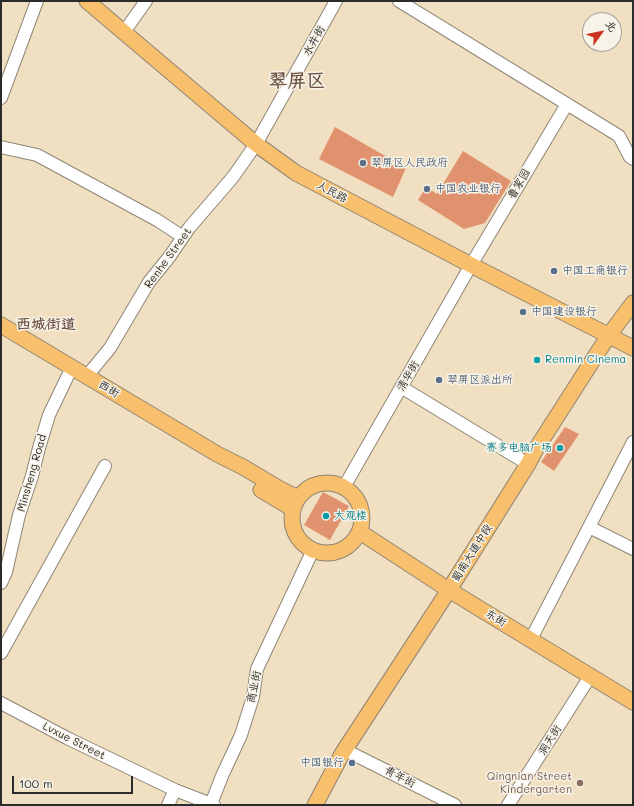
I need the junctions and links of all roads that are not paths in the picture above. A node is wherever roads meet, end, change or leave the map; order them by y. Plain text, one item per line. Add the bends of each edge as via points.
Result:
1 (37, 1) edge
2 (87, 1) edge
3 (146, 1) edge
4 (336, 1) edge
5 (399, 1) edge
6 (124, 32) junction
7 (1, 98) edge
8 (567, 104) junction
9 (256, 144) junction
10 (1, 147) edge
11 (633, 159) edge
12 (183, 237) junction
13 (471, 265) junction
14 (633, 303) edge
15 (1, 325) edge
16 (609, 335) junction
17 (633, 348) edge
18 (72, 367) junction
19 (87, 376) junction
20 (401, 387) junction
21 (633, 442) edge
22 (528, 464) junction
23 (105, 466) dead end
24 (344, 487) junction
25 (296, 503) junction
26 (589, 527) junction
27 (360, 532) junction
28 (1, 537) edge
29 (12, 543) junction
30 (633, 549) edge
31 (313, 550) junction
32 (1, 583) edge
33 (449, 590) junction
34 (531, 639) junction
35 (1, 653) edge
36 (591, 675) junction
37 (633, 702) edge
38 (1, 703) edge
39 (345, 750) junction
40 (175, 790) junction
41 (213, 804) edge
42 (168, 805) edge
43 (314, 805) edge
44 (455, 805) edge
45 (508, 805) edge

1 - 7 street
2 - 6 main road, 人民路
3 - 6 street
4 - 9 street, 水井街
5 - 8 street
6 - 9 main road, 人民路
8 - 11 street via 619,136 630,158
8 - 13 street, 鲁家园
9 - 12 street, Renhe Street via 233,178
9 - 13 main road, 人民路 via 296,173
10 - 12 street via 37,155 158,220
12 - 19 street, Renhe Street via 149,282 110,348
13 - 16 main road, 人民路
13 - 20 street, 清华街
14 - 16 main road, 蜀南大道中段
15 - 18 main road, 西街
16 - 17 main road, 人民路
16 - 22 main road, 蜀南大道中段
18 - 19 main road, 西街
18 - 29 street, Minsheng Road via 49,415
19 - 25 main road, 西街 via 217,454 237,475
20 - 22 street
20 - 24 street, 清华街
21 - 26 street
22 - 33 main road, 蜀南大道中段
23 - 35 street
24 - 25 main road via 328,483 312,486
24 - 27 main road via 354,495 360,505
25 - 31 main road via 292,513 293,528 303,544
26 - 30 street
26 - 34 street
27 - 31 main road via 345,549 333,553
27 - 33 main road, 东街
28 - 29 street
29 - 32 street, Minsheng Road
31 - 41 street, 商业街 via 257,669 253,697 241,735 222,776
33 - 34 main road, 东街
33 - 39 main road, 蜀南大道中段
34 - 36 main road, 东街
36 - 37 main road, 东街
36 - 45 street, 洞天街
38 - 40 street, Lvxue Street
39 - 43 main road, 蜀南大道中段
39 - 44 street, 青年街
40 - 41 street, Lvxue Street
40 - 42 street

